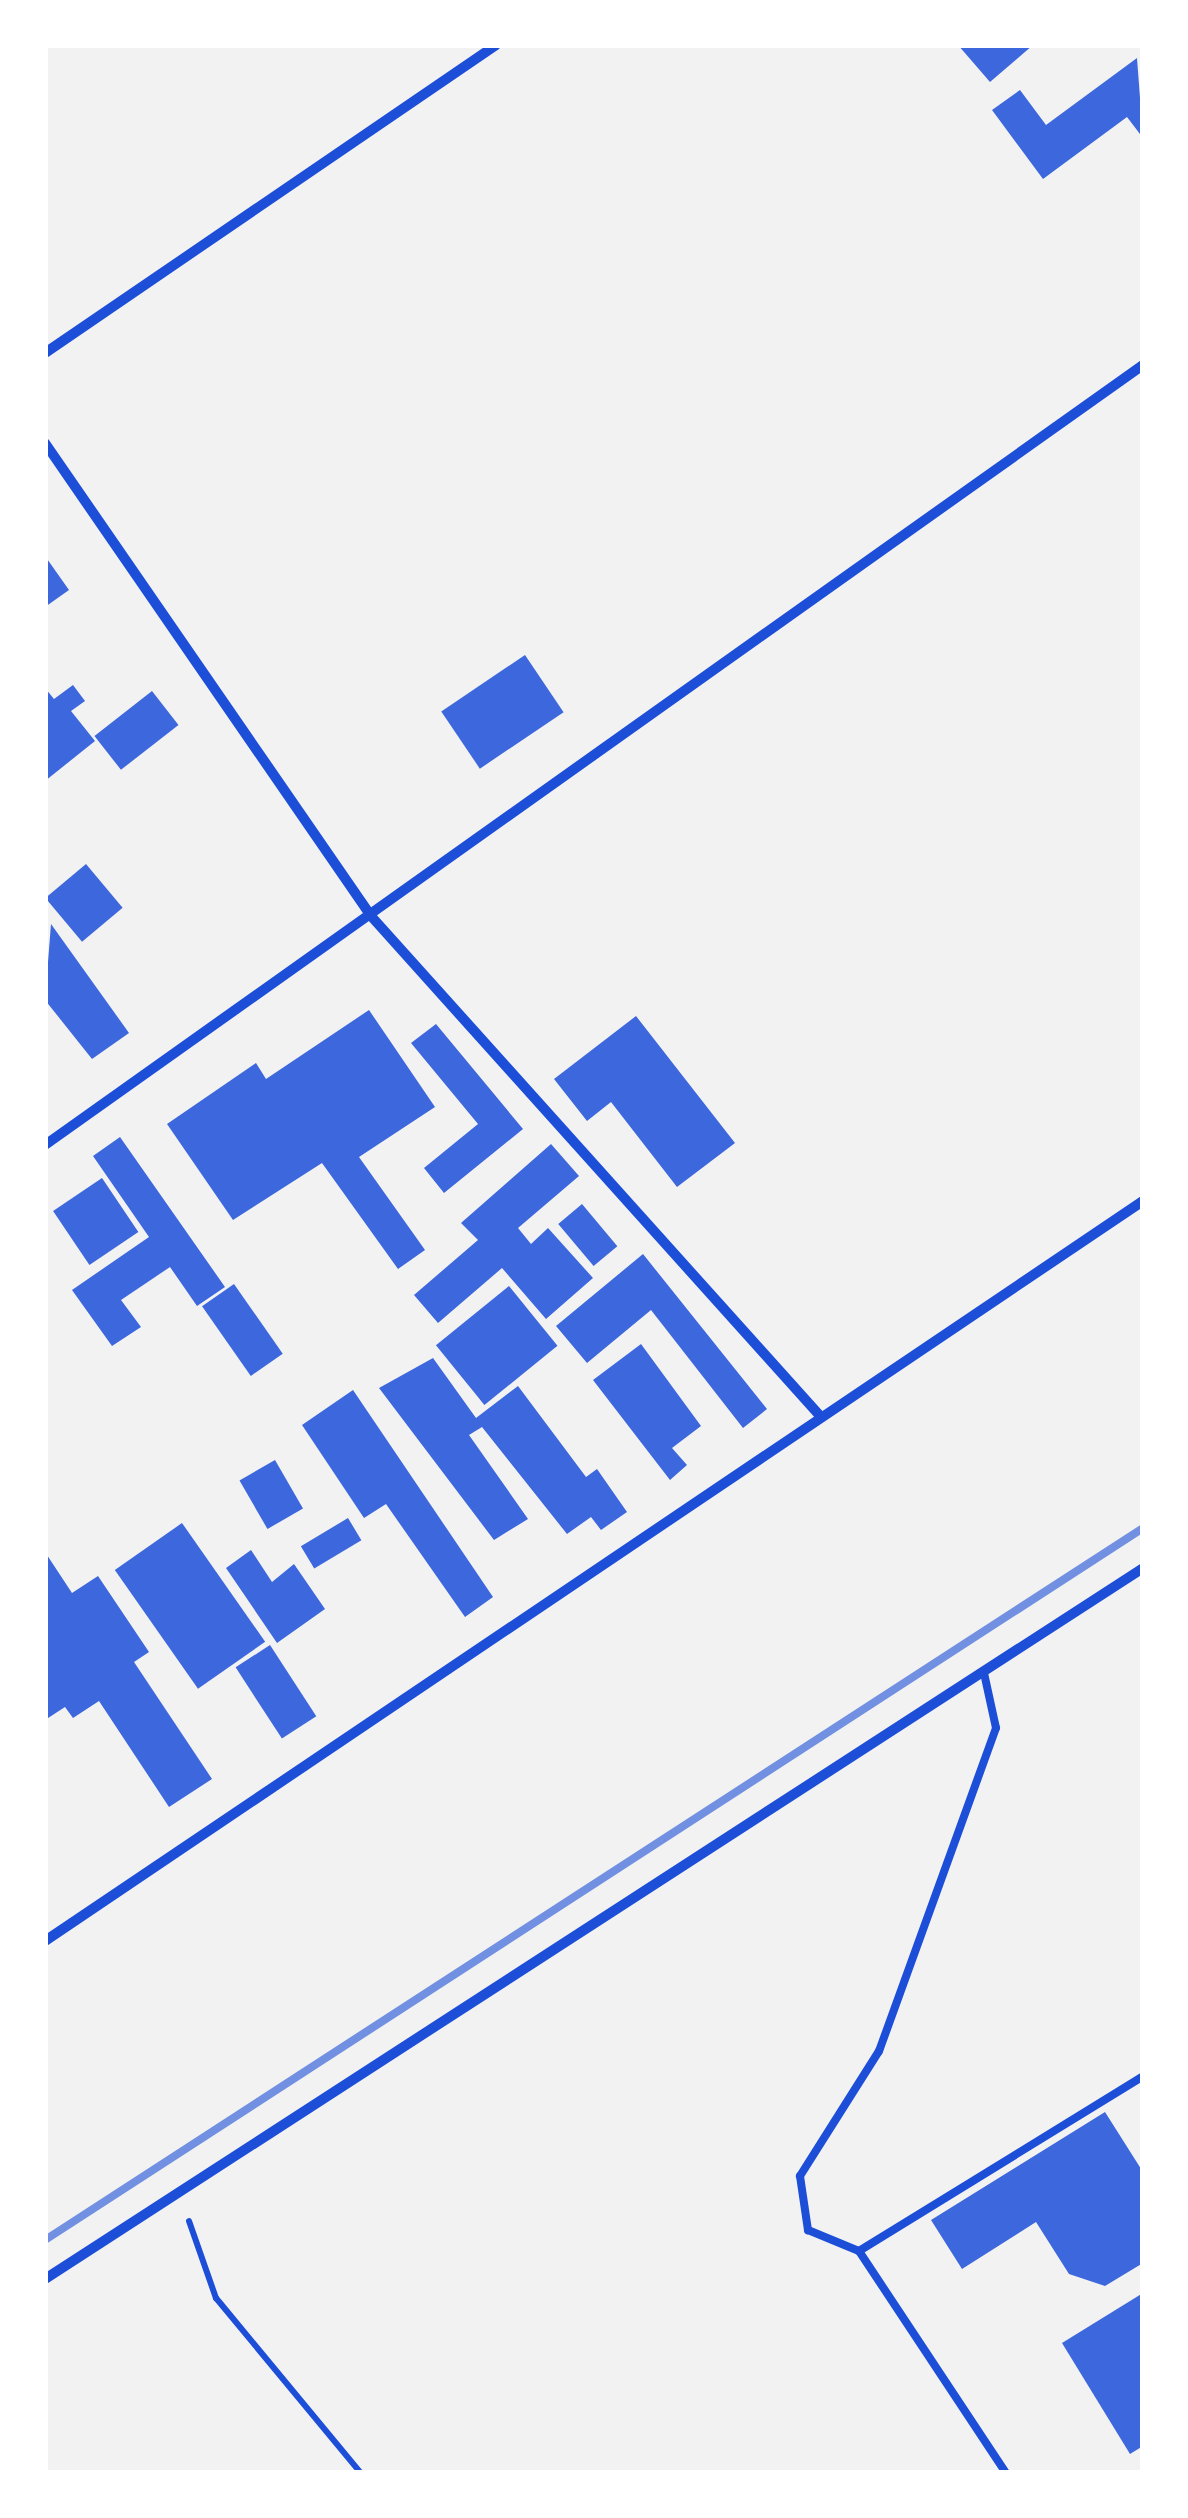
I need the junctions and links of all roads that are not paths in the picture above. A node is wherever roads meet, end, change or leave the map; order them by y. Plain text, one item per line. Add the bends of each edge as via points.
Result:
1 (496, 45) edge
2 (45, 353) edge
3 (1143, 365) edge
4 (45, 444) edge
5 (371, 916) junction
6 (45, 1146) edge
7 (1143, 1201) edge
8 (821, 1416) junction
9 (1143, 1568) edge
10 (984, 1673) junction
11 (45, 1941) edge
12 (1143, 2076) edge
13 (858, 2250) junction
14 (45, 2279) edge
15 (1006, 2473) edge

1 - 2 street
3 - 5 street
4 - 5 street
5 - 6 street
5 - 8 street
7 - 8 street
8 - 11 street
9 - 10 street
10 - 13 lane via 996,1728 879,2052 800,2176 808,2230
10 - 14 street
12 - 13 lane
13 - 15 lane

